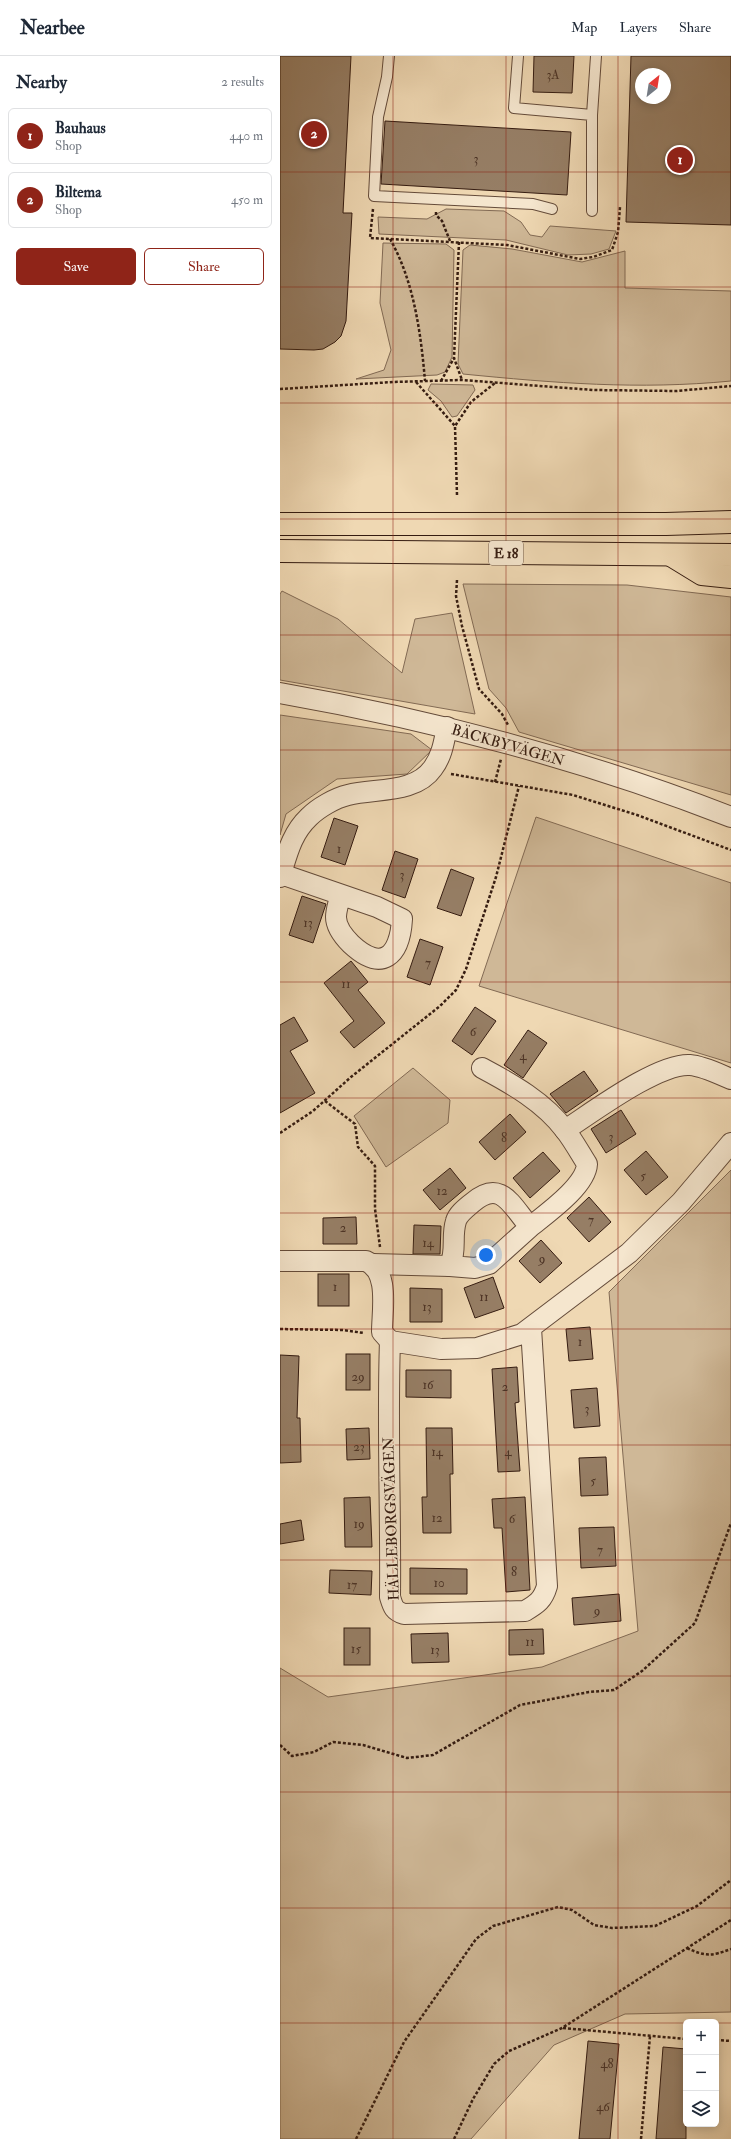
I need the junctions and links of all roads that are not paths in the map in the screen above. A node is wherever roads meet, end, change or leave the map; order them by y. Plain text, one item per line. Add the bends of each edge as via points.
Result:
1 (389, 56) edge
2 (518, 56) edge
3 (596, 56) edge
4 (592, 115) junction
5 (552, 209) dead end
6 (592, 211) dead end
7 (731, 522) edge
8 (280, 524) edge
9 (280, 551) edge
10 (670, 554) junction
11 (731, 555) edge
12 (731, 577) edge
13 (280, 692) edge
14 (447, 728) junction
15 (731, 816) edge
16 (281, 875) edge
17 (340, 896) dead end
18 (482, 1068) dead end
19 (731, 1078) edge
20 (565, 1130) junction
21 (731, 1144) edge
22 (530, 1227) junction
23 (280, 1261) edge
24 (373, 1264) junction
25 (450, 1266) junction
26 (532, 1328) junction
27 (386, 1336) junction

1 - 5 lane via 388,77 378,117 374,196 533,204
2 - 4 lane via 514,108
3 - 4 lane
4 - 6 lane
7 - 8 highway, E 18
9 - 10 highway, E 18
10 - 11 highway, E 18
10 - 12 highway via 702,574
13 - 14 street, BÄCKBYVÄGEN via 372,709
14 - 15 street, BÄCKBYVÄGEN via 505,742 657,788
14 - 16 street via 443,748 433,768 415,783 347,795 308,817 294,837
16 - 17 street
18 - 20 street via 531,1097
19 - 20 street via 691,1065 670,1068 640,1082
20 - 22 street via 587,1164 587,1170 580,1183
21 - 26 street via 681,1202 629,1253
22 - 25 street via 489,1264 475,1268
22 - 25 street via 497,1192 487,1192 456,1220 453,1233 454,1255
23 - 24 street via 366,1261
24 - 25 street
24 - 27 street via 381,1277
26 - 27 street via 522,1334 477,1348 441,1349
26 - 27 street, HÄLLEBORGSVÄGEN via 547,1586 541,1601 525,1611 404,1614 393,1608 390,1597 391,1526

